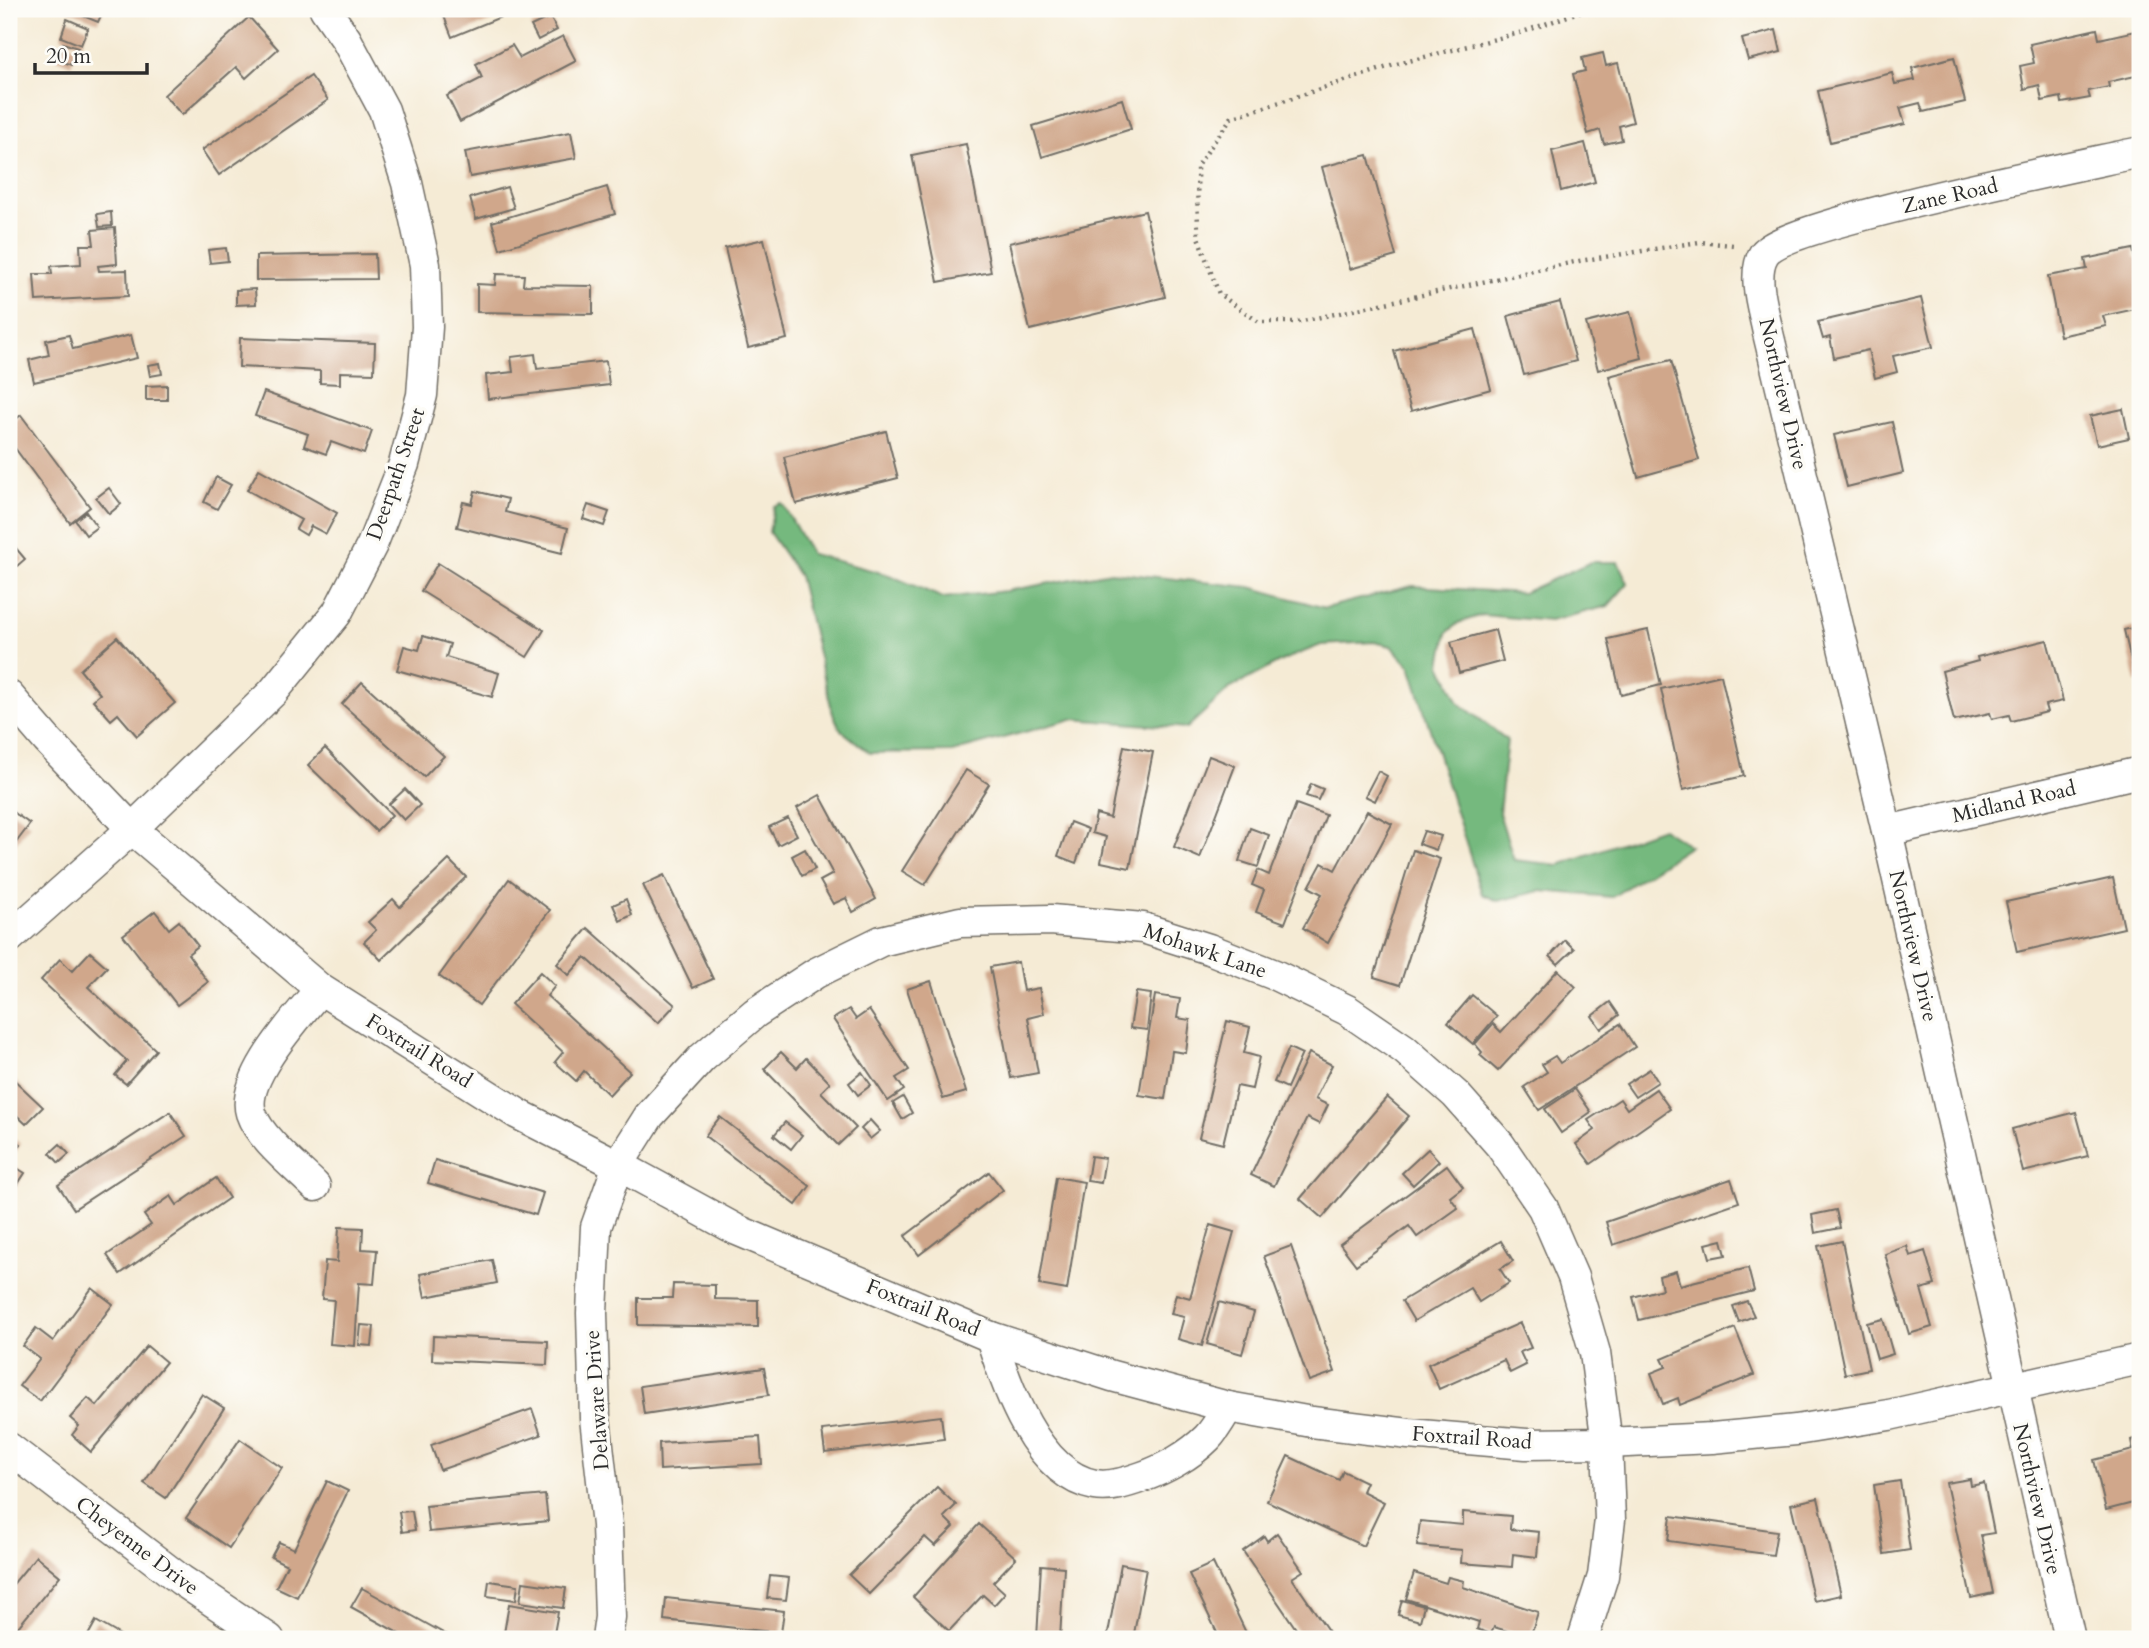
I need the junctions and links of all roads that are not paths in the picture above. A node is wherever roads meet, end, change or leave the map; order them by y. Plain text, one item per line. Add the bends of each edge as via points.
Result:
1 (325, 9) edge
2 (2140, 152) edge
3 (1764, 254) joint
4 (9, 696) edge
5 (2140, 772) edge
6 (132, 829) junction
7 (1887, 831) junction
8 (9, 938) edge
9 (320, 989) junction
10 (618, 1164) junction
11 (315, 1186) dead end
12 (991, 1337) junction
13 (2140, 1359) edge
14 (2012, 1388) junction
15 (1228, 1407) junction
16 (1607, 1443) junction
17 (9, 1448) edge
18 (269, 1639) edge
19 (607, 1639) edge
20 (1583, 1639) edge
21 (2070, 1639) edge

1 - 6 street, Deerpath Street via 384,110 407,183 425,265 422,395 404,464 372,545 337,614 273,692
2 - 3 street, Zane Road via 1846,219 1779,242
3 - 7 street, Northview Drive via 1759,273 1768,333
4 - 6 street, Foxtrail Road
5 - 7 street, Midland Road
6 - 8 street
6 - 9 street, Foxtrail Road
7 - 14 street, Northview Drive
9 - 10 street, Foxtrail Road via 518,1114
9 - 11 street via 263,1062 249,1089 250,1112 263,1133
10 - 12 street, Foxtrail Road via 737,1230
10 - 16 street, Mohawk Lane via 649,1116 702,1058 755,1013 816,973 881,941 960,922 1051,920 1143,928 1276,975 1347,1010 1404,1049 1456,1095 1500,1145 1543,1208 1573,1277 1595,1353
10 - 19 street, Delaware Drive via 596,1227 592,1313 595,1418 607,1525
12 - 15 street, Foxtrail Road
12 - 15 street via 1006,1384 1028,1429 1071,1476 1095,1485 1122,1483 1180,1459 1208,1437
13 - 14 street, Foxtrail Road
14 - 16 street, Foxtrail Road via 1796,1430
14 - 21 street, Northview Drive
15 - 16 street, Foxtrail Road via 1409,1434 1525,1444
16 - 20 street via 1610,1520 1603,1576
17 - 18 street, Cheyenne Drive via 181,1580

